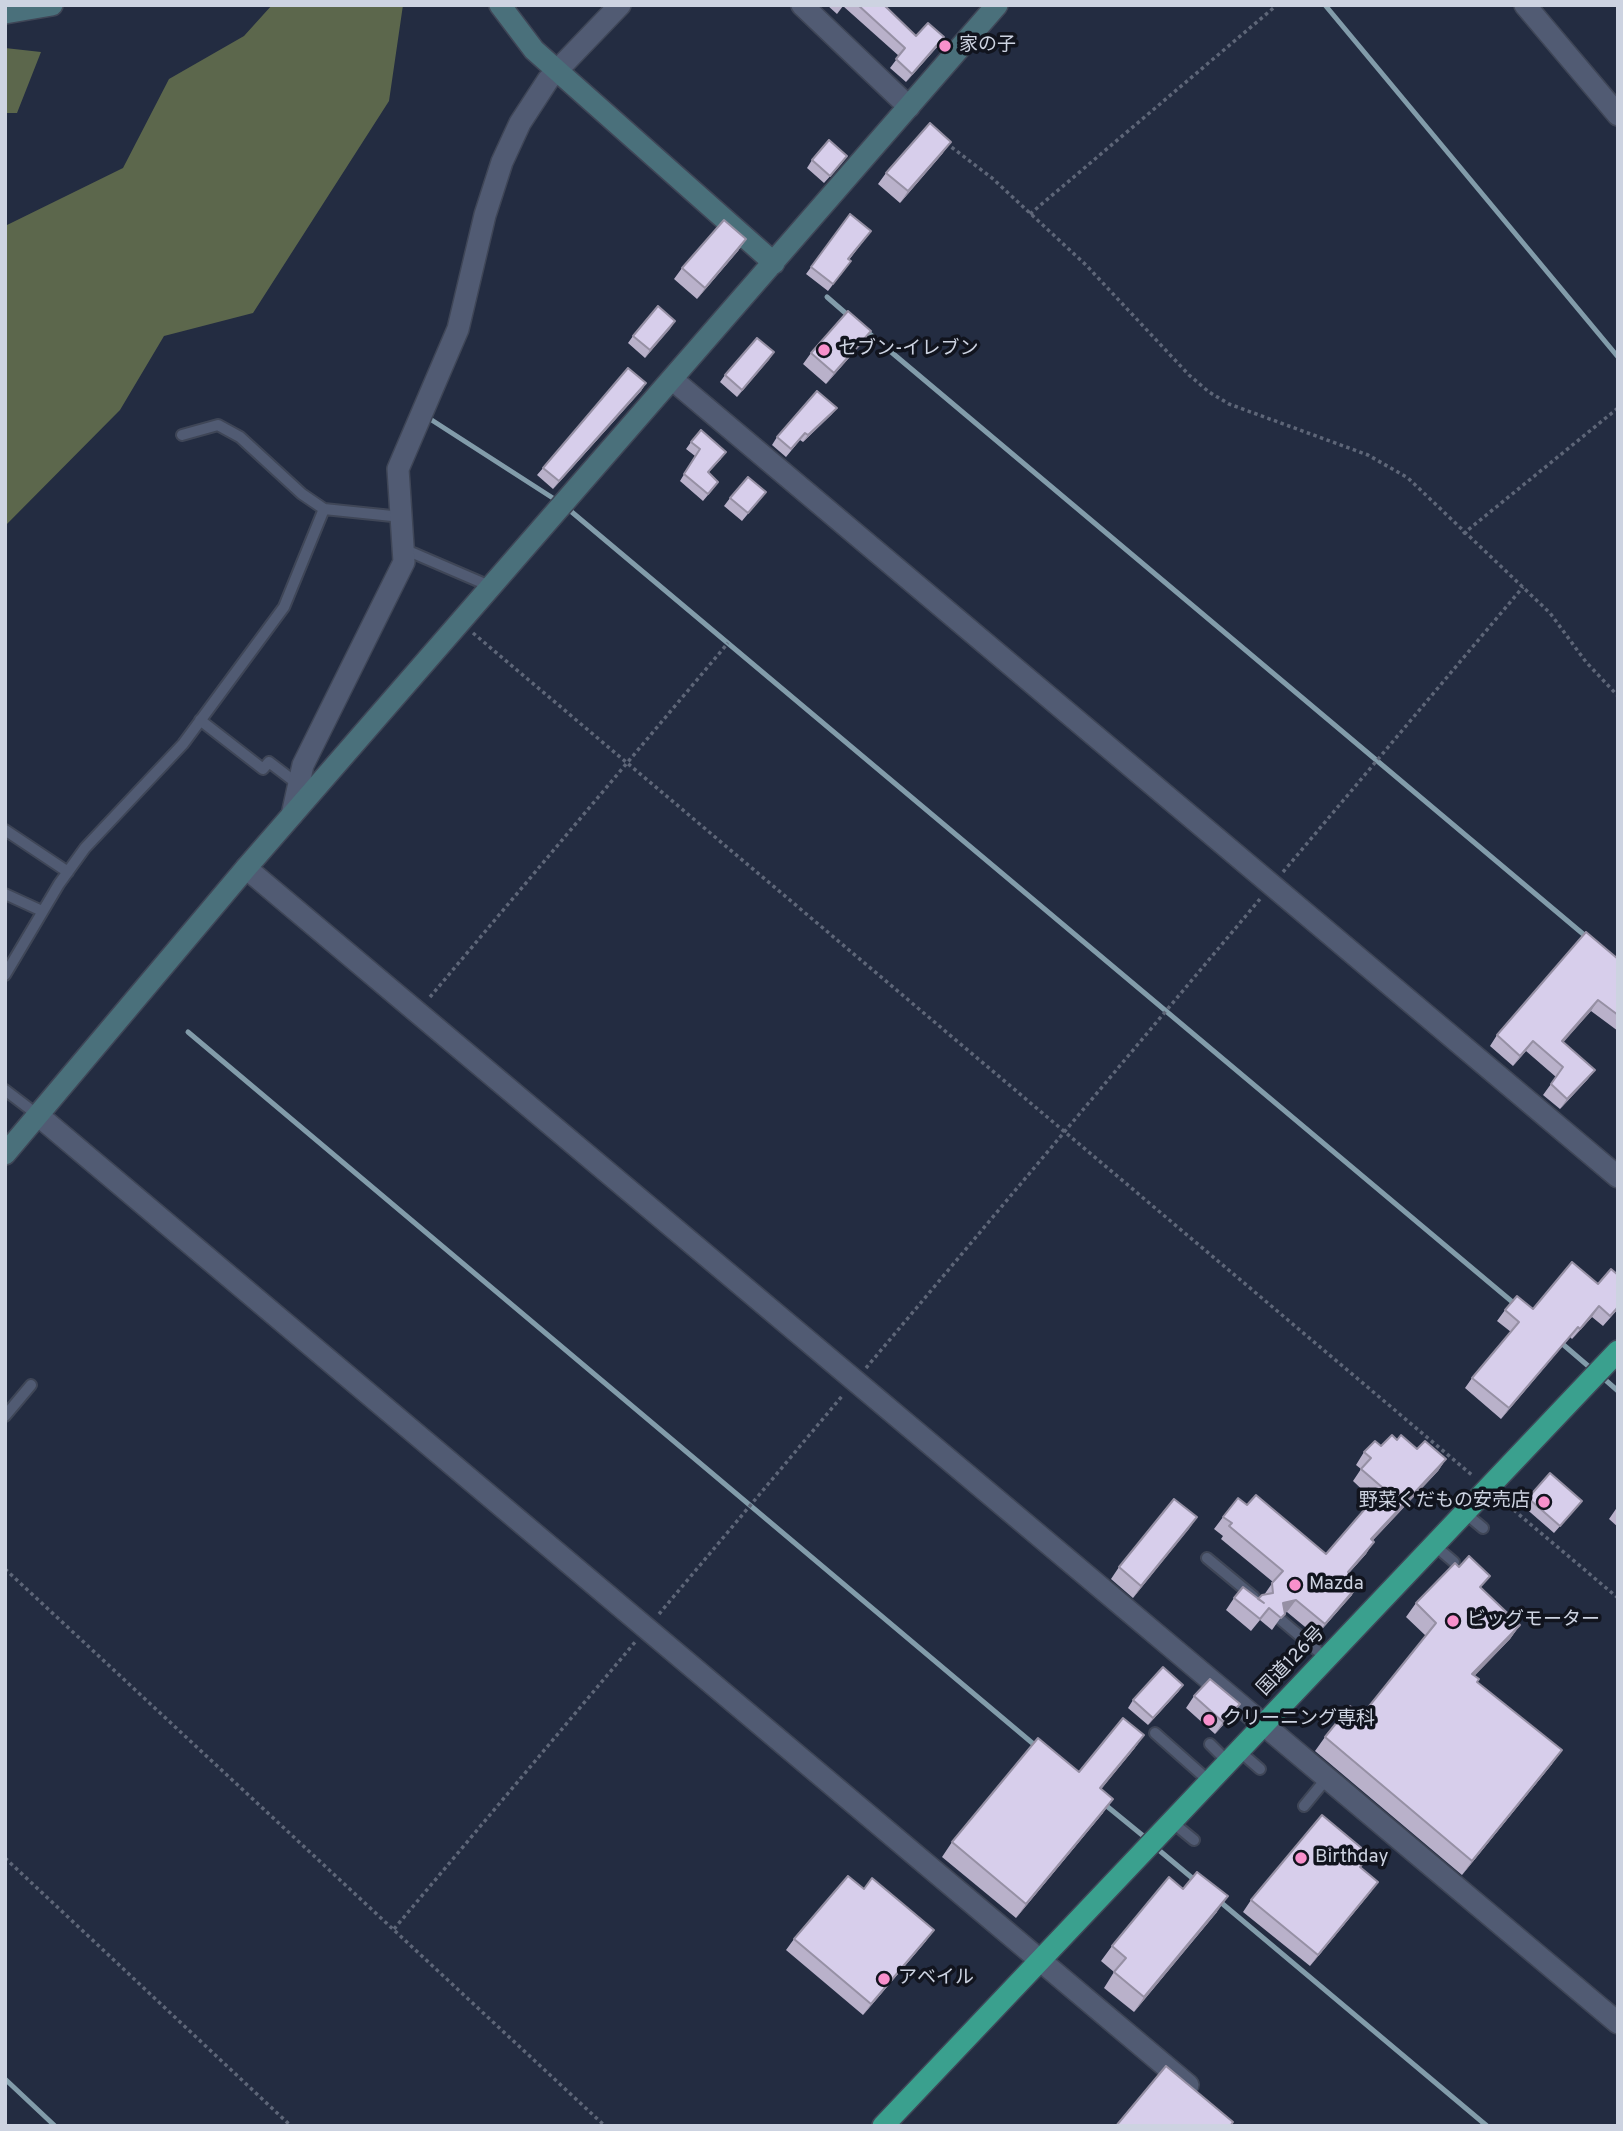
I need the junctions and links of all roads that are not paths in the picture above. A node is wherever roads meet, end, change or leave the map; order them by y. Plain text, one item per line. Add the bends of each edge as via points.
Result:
1 (51, 5) edge
2 (500, 5) edge
3 (620, 5) edge
4 (802, 5) edge
5 (997, 5) edge
6 (1525, 5) edge
7 (5, 13) edge
8 (557, 70) junction
9 (909, 107) junction
10 (1618, 115) edge
11 (774, 263) junction
12 (673, 380) junction
13 (182, 435) dead end
14 (324, 509) junction
15 (402, 517) junction
16 (406, 550) junction
17 (492, 587) junction
18 (200, 720) junction
19 (299, 785) junction
20 (292, 815) junction
21 (5, 830) edge
22 (246, 868) junction
23 (68, 872) junction
24 (5, 894) edge
25 (42, 911) junction
26 (5, 975) edge
27 (5, 1090) edge
28 (38, 1116) junction
29 (5, 1154) edge
30 (1618, 1177) edge
31 (1618, 1351) edge
32 (31, 1385) dead end
33 (5, 1416) edge
34 (1465, 1513) junction
35 (1483, 1528) dead end
36 (1434, 1545) junction
37 (1207, 1558) dead end
38 (1454, 1562) edge
39 (1258, 1601) edge
40 (1281, 1620) edge
41 (1326, 1658) junction
42 (1263, 1724) junction
43 (1155, 1733) dead end
44 (1210, 1744) dead end
45 (1233, 1756) junction
46 (1260, 1769) dead end
47 (1327, 1778) junction
48 (1209, 1781) junction
49 (1304, 1806) dead end
50 (1172, 1822) junction
51 (1194, 1840) dead end
52 (1042, 1961) junction
53 (1618, 2023) edge
54 (1206, 2100) edge
55 (883, 2126) edge

1 - 7 street
2 - 8 street via 534,50
3 - 8 street
4 - 9 street
5 - 9 street
6 - 10 street
8 - 11 street
8 - 15 street via 520,123 502,162 458,329 398,470
9 - 11 street
11 - 12 street
12 - 17 street
12 - 30 street
13 - 14 lane via 218,425 240,437
14 - 15 lane
14 - 18 lane via 284,607
15 - 16 street
16 - 17 lane
16 - 19 street via 303,765
17 - 20 street
18 - 19 lane via 263,769 269,762
18 - 23 lane
19 - 20 street
20 - 22 street
21 - 23 lane
22 - 28 street
22 - 42 street
23 - 25 lane
24 - 25 lane
25 - 26 lane
27 - 28 lane
28 - 29 street
28 - 52 street
31 - 34 highway, 国道126号
32 - 33 lane
34 - 35 lane
34 - 36 highway, 国道126号
36 - 38 lane
36 - 41 highway, 国道126号
37 - 39 lane
40 - 41 lane
41 - 42 highway, 国道126号
42 - 45 highway, 国道126号
42 - 47 street
43 - 48 lane
44 - 45 lane
45 - 46 lane
45 - 48 highway, 国道126号
47 - 49 lane
47 - 53 street
48 - 50 highway, 国道126号
50 - 51 lane
50 - 52 highway, 国道126号
52 - 54 street
52 - 55 highway, 国道126号

